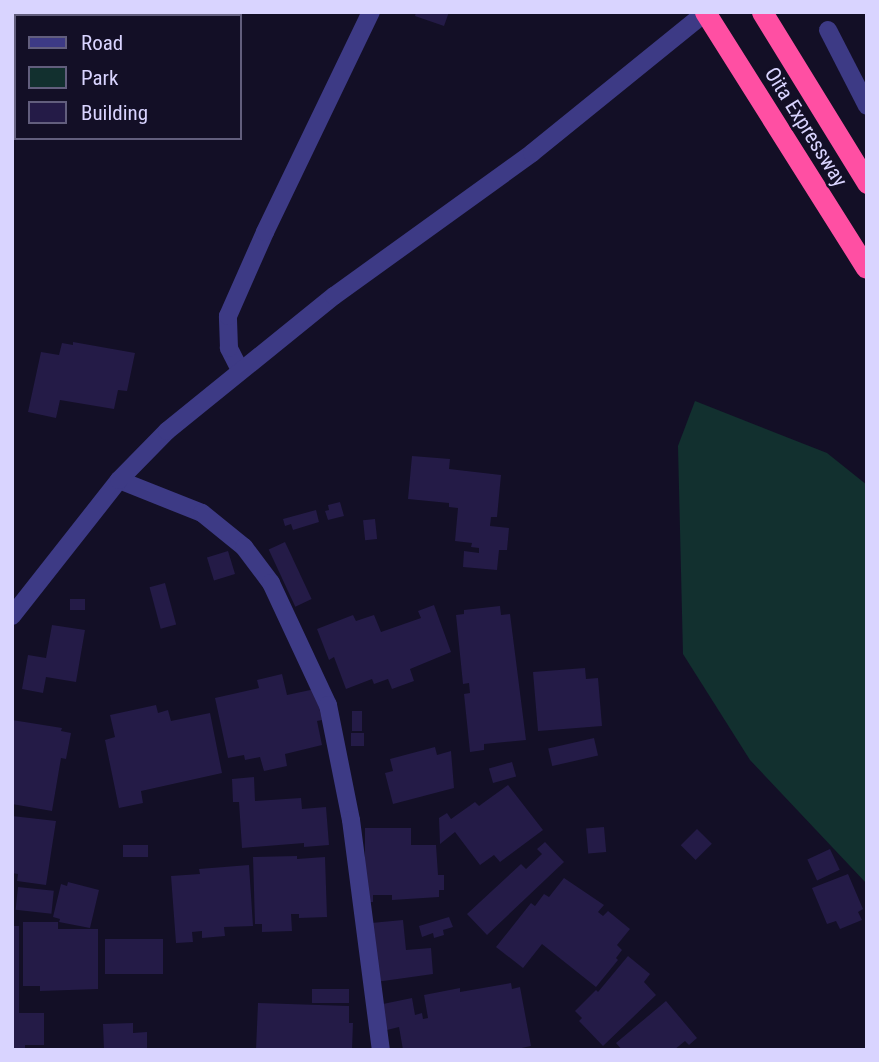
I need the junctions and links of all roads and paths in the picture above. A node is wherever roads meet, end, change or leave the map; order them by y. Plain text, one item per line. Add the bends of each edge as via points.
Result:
1 (371, 12) edge
2 (705, 12) edge
3 (762, 12) edge
4 (828, 30) dead end
5 (867, 106) edge
6 (867, 183) edge
7 (866, 268) edge
8 (240, 370) junction
9 (119, 480) junction
10 (12, 616) edge
11 (381, 1050) edge

1 - 8 street via 228,316 229,348
2 - 7 highway, Oita Expressway, bridge
2 - 8 street via 532,152
3 - 6 highway, Oita Expressway
4 - 5 street
8 - 9 street via 167,431
9 - 10 street
9 - 11 street via 202,513 244,547 271,583 328,705 351,820

